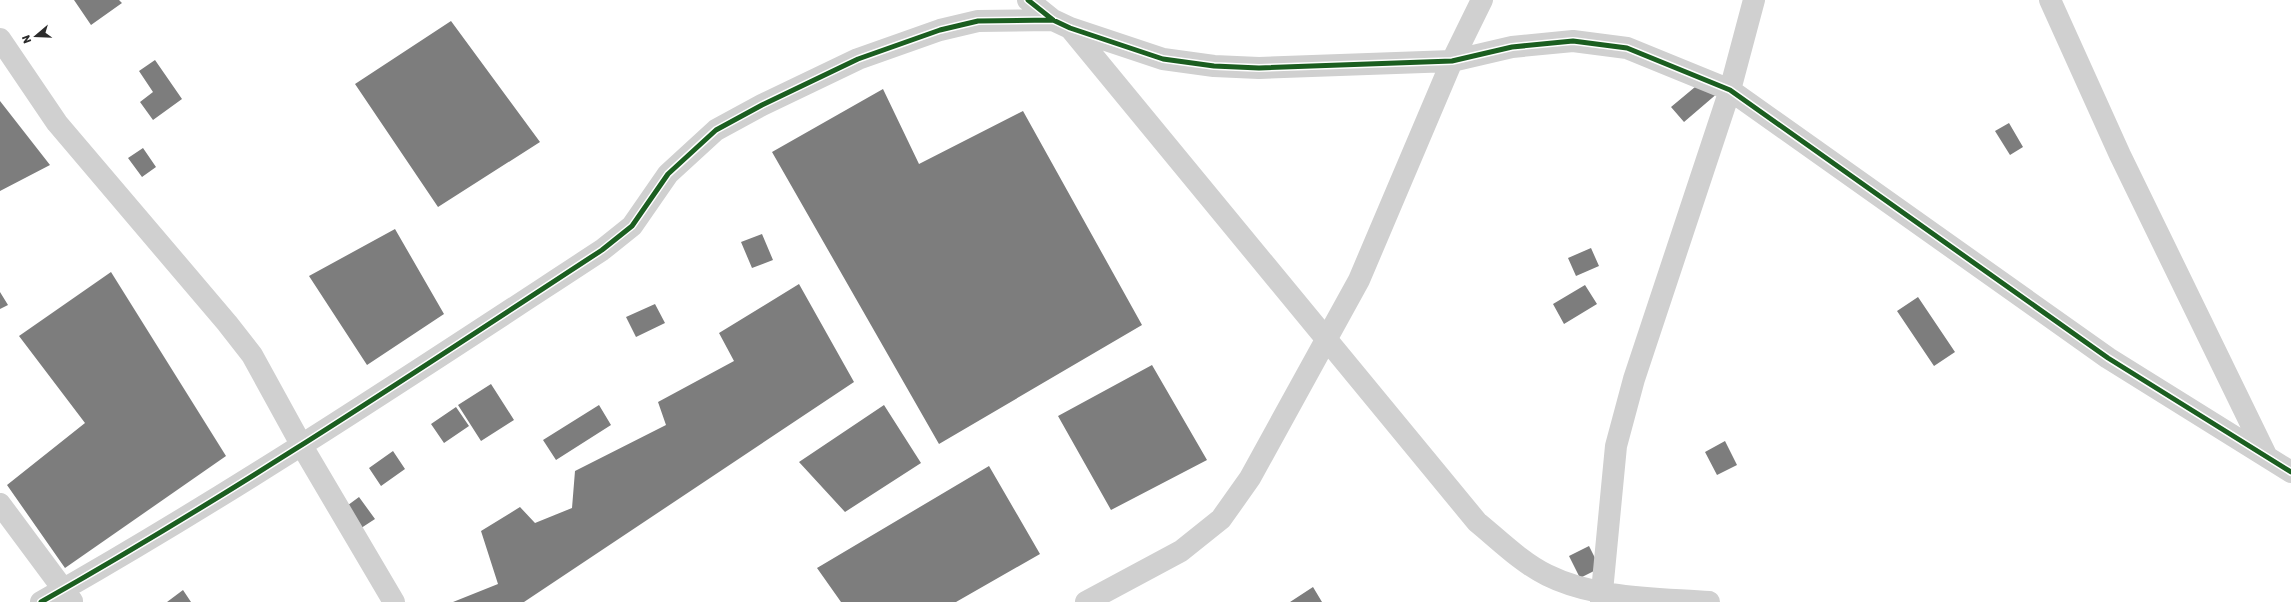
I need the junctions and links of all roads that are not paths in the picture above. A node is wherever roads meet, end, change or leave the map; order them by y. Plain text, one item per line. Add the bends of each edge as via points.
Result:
1 (1028, 0) edge
2 (1482, 0) edge
3 (1754, 0) edge
4 (2050, 0) edge
5 (1061, 24) junction
6 (0, 39) edge
7 (1452, 62) junction
8 (1730, 90) junction
9 (1326, 340) junction
10 (302, 446) junction
11 (2267, 456) junction
12 (2291, 472) edge
13 (0, 504) edge
14 (69, 595) edge
15 (1602, 598) edge
16 (42, 602) edge
17 (394, 602) edge
18 (1086, 602) edge
19 (1709, 602) edge

1 - 5 street
2 - 7 street
3 - 8 street
4 - 11 street via 2120,155
5 - 7 street via 1164,59 1214,66 1259,68
5 - 9 street
5 - 10 street via 978,21 940,30 858,59 716,130 668,174 632,226 602,250
6 - 10 street via 57,123 252,355
7 - 8 street via 1512,47 1573,41 1627,48
7 - 9 street via 1359,280
8 - 11 street via 2108,358
8 - 15 street via 1634,378 1616,446
9 - 15 street via 1477,522 1513,552 1547,575
9 - 18 street via 1250,478 1221,519 1181,551
10 - 14 street via 138,547
10 - 17 street
11 - 12 street
13 - 14 street
14 - 16 street
15 - 19 street

